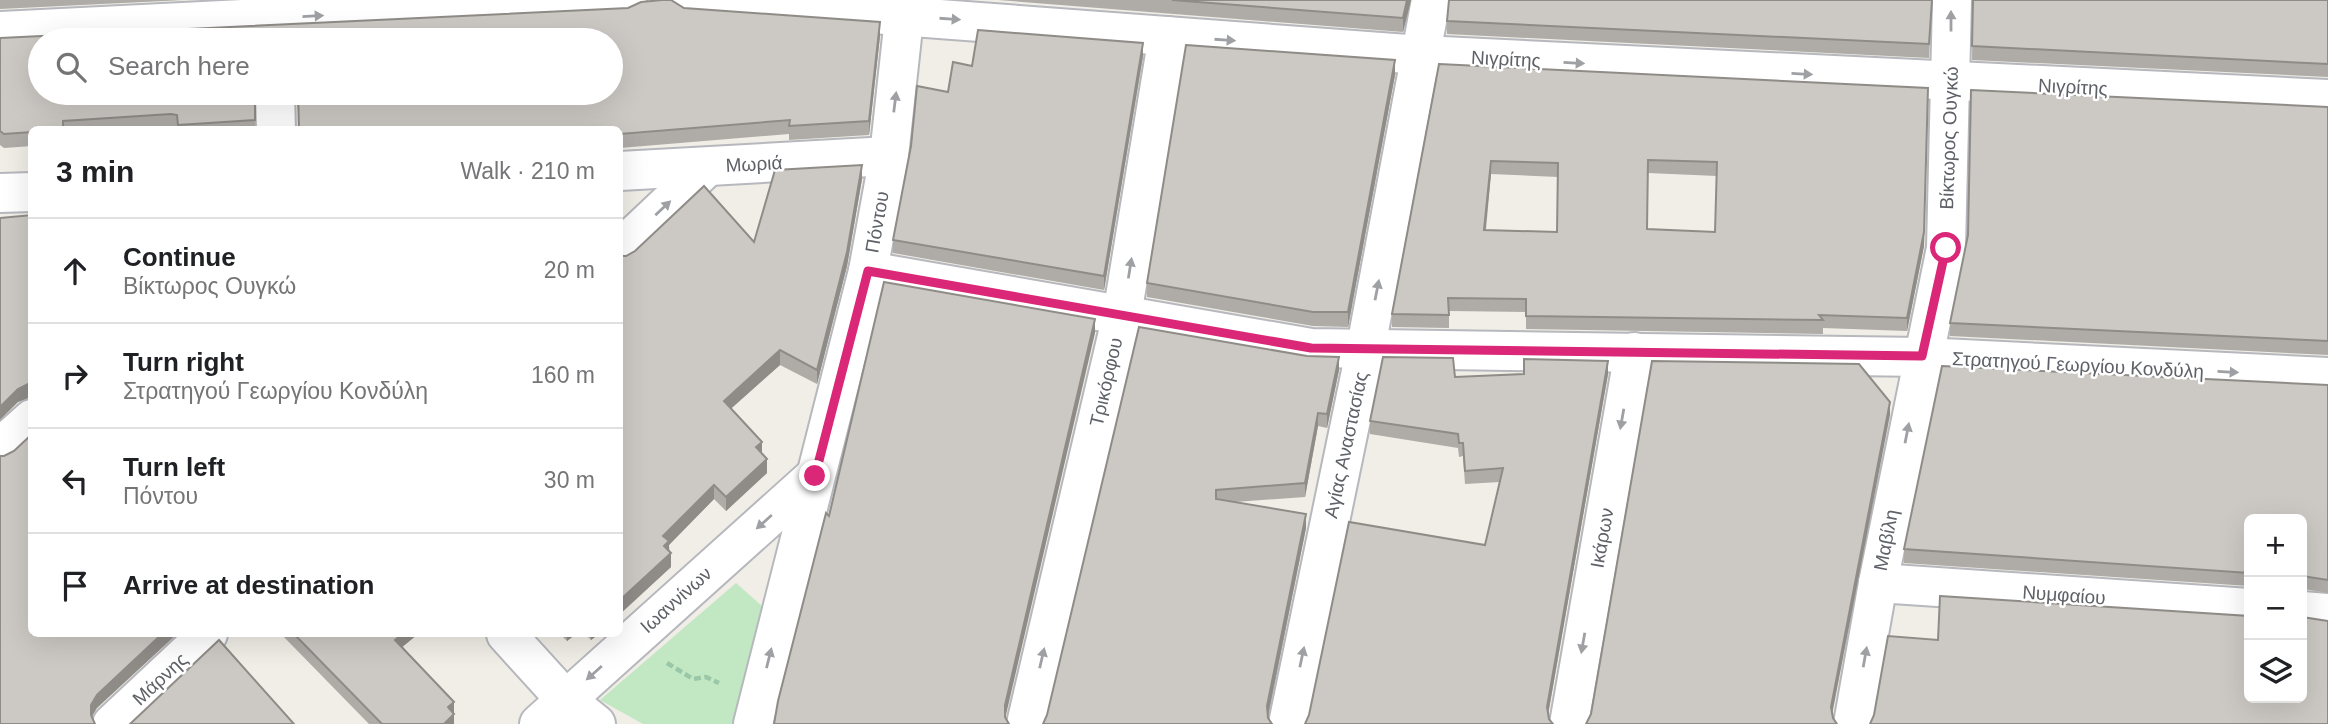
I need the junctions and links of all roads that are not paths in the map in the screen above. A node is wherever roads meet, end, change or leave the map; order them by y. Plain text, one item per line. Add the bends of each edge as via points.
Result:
1 (627, 0) edge
2 (686, 0) edge
3 (1431, 0) edge
4 (1952, 0) edge
5 (906, 8) edge
6 (271, 19) edge
7 (68, 28) edge
8 (28, 30) edge
9 (0, 31) edge
10 (1168, 36) junction
11 (1421, 55) junction
12 (1951, 82) junction
13 (2328, 99) edge
14 (275, 105) edge
15 (276, 126) edge
16 (889, 156) junction
17 (707, 167) junction
18 (623, 171) edge
19 (28, 192) edge
20 (0, 193) edge
21 (623, 246) edge
22 (868, 271) junction
23 (1122, 315) junction
24 (1366, 347) junction
25 (1634, 352) junction
26 (1922, 356) junction
27 (2328, 377) edge
28 (28, 423) edge
29 (0, 448) edge
30 (815, 476) junction
31 (1878, 583) junction
32 (2244, 608) edge
33 (2307, 611) edge
34 (2328, 613) edge
35 (205, 637) edge
36 (508, 637) edge
37 (552, 712) edge
38 (756, 712) edge
39 (112, 724) edge
40 (596, 724) edge
41 (1026, 724) edge
42 (1288, 724) edge
43 (1569, 724) edge
44 (1853, 724) edge

6 -> 1 street
2 - 5 street, Νιγρίτης
3 - 11 street, Αγίας Αναστασίας
12 -> 4 street, Βίκτωρος Ουγκώ
5 -> 10 street, Νιγρίτης
16 -> 5 street, Πόντου
6 - 7 street
8 - 9 street
10 -> 11 street, Νιγρίτης
23 -> 10 street, Τρικόρφου
11 -> 12 street, Νιγρίτης
24 -> 11 street, Αγίας Αναστασίας
12 - 13 street, Νιγρίτης
12 - 26 street, Βίκτωρος Ουγκώ via 1946,248
14 - 15 street
16 - 17 street, Μωριά
16 - 22 street, Πόντου
17 - 18 street, Μωριά
21 -> 17 street
19 - 20 street
22 - 23 street, Στρατηγού Γεωργίου Κονδύλη
22 - 30 street, Πόντου
23 - 24 street, Στρατηγού Γεωργίου Κονδύλη via 1311,348
41 -> 23 street, Τρικόρφου
24 - 25 street, Στρατηγού Γεωργίου Κονδύλη
42 -> 24 street, Αγίας Αναστασίας
25 - 26 street, Στρατηγού Γεωργίου Κονδύλη
25 -> 43 street, Ικάρων
26 -> 27 street, Στρατηγού Γεωργίου Κονδύλη
31 -> 26 street, Μαβίλη
28 - 29 street
30 -> 37 street, Ιωαννίνων
38 -> 30 street, Πόντου
31 - 32 street, Νυμφαίου
44 -> 31 street, Μαβίλη
33 - 34 street
35 - 39 street, Μάρνης
36 - 37 street
37 - 40 street

